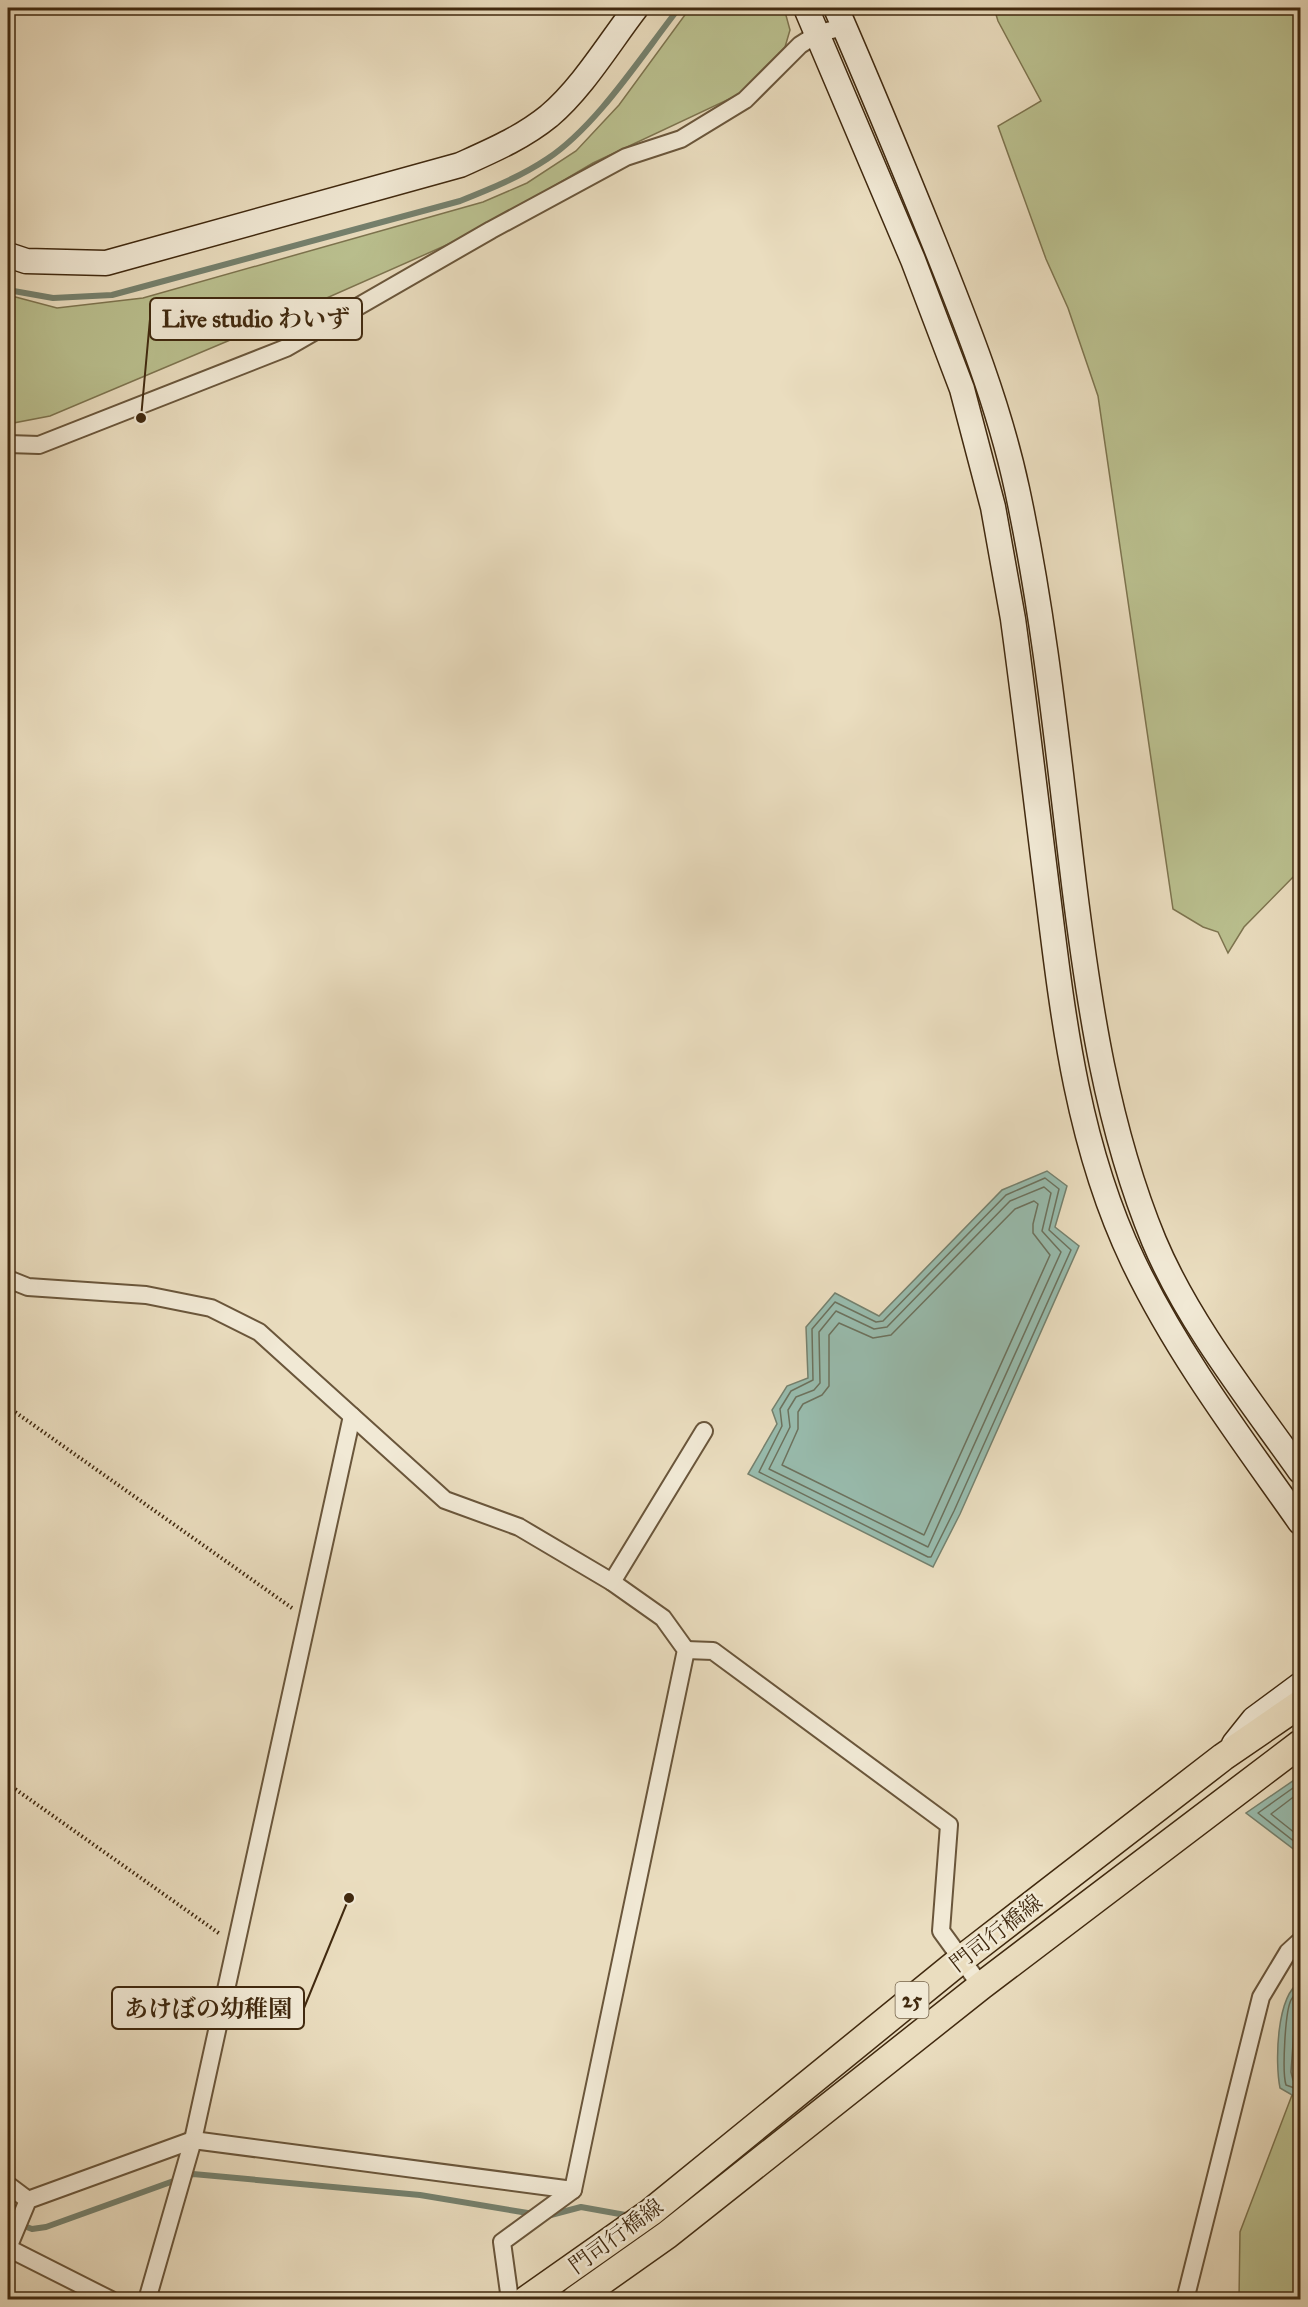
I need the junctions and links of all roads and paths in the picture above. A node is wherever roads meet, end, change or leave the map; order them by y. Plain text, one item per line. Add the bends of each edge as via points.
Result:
1 (636, 8) edge
2 (806, 8) edge
3 (840, 17) edge
4 (819, 33) junction
5 (8, 255) edge
6 (8, 444) edge
7 (8, 1279) edge
8 (8, 1407) edge
9 (352, 1416) junction
10 (704, 1431) dead end
11 (1300, 1471) edge
12 (1300, 1522) edge
13 (612, 1582) junction
14 (308, 1618) junction
15 (686, 1650) junction
16 (1300, 1685) edge
17 (1300, 1704) edge
18 (1300, 1744) edge
19 (1223, 1757) junction
20 (8, 1784) edge
21 (1300, 1941) edge
22 (236, 1944) junction
23 (963, 1958) junction
24 (981, 1986) junction
25 (193, 2140) junction
26 (8, 2185) edge
27 (573, 2190) junction
28 (28, 2200) junction
29 (8, 2248) edge
30 (111, 2300) edge
31 (147, 2300) edge
32 (510, 2300) edge
33 (526, 2300) edge
34 (575, 2300) edge
35 (1185, 2300) edge

1 - 5 street via 549,115 510,142 460,165 106,263 26,261
2 - 4 street
3 - 4 street
3 - 11 street via 972,338 1000,421 1016,485 1034,575 1085,969 1125,1161 1155,1244 1210,1343
4 - 6 street via 800,45 745,100 681,139 626,157 286,348 39,445
4 - 12 street via 940,329 982,461 1006,570 1062,1020 1085,1128 1098,1169 1125,1242 1156,1306 1207,1390
7 - 9 street via 28,1287 146,1295 212,1308 259,1332
8 - 14 path
9 - 13 street via 445,1500 519,1527
9 - 14 street
10 - 13 street
13 - 15 street via 663,1618
14 - 22 street
15 - 23 street via 713,1651 949,1825 941,1931
15 - 27 street
16 - 19 street via 1254,1719
17 - 19 main road, 門司行橋線 / 25
18 - 24 main road, 門司行橋線 / 25
19 - 23 main road, 門司行橋線 / 25
20 - 22 path
21 - 35 street via 1288,1952 1261,1997
22 - 25 street
23 - 24 street
23 - 33 main road, 門司行橋線 / 25 via 651,2212
24 - 34 main road, 門司行橋線 / 25 via 667,2235
25 - 27 street
25 - 28 street
25 - 31 street
26 - 28 street
27 - 32 street via 502,2242
28 - 29 street
29 - 30 street

